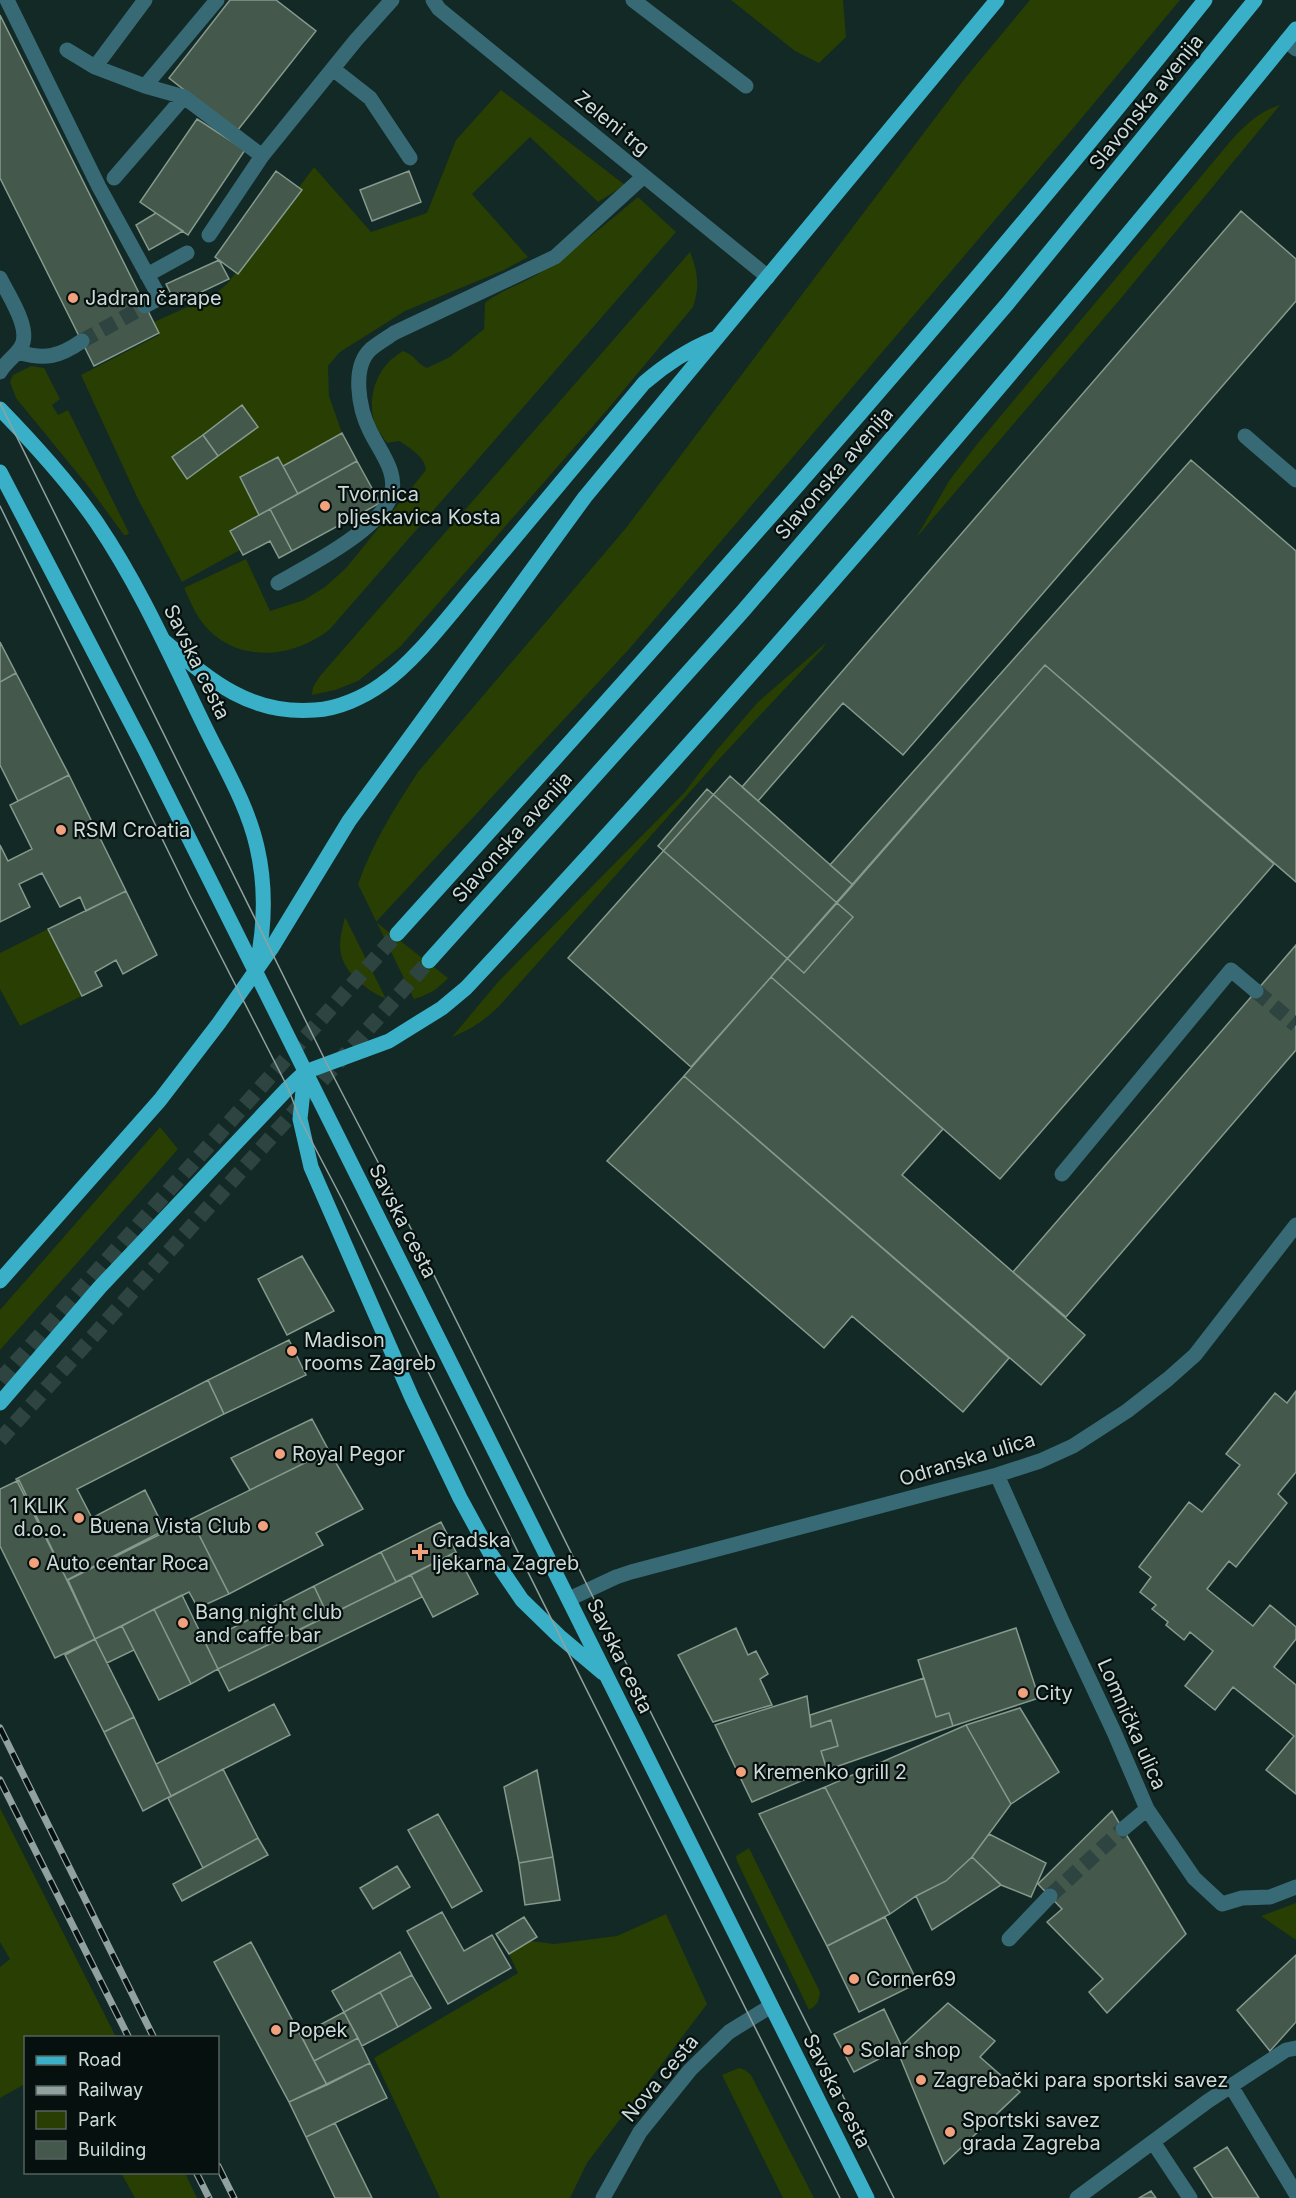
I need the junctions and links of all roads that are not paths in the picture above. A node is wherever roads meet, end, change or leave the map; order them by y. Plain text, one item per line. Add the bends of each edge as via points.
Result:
1 (7, 0) edge
2 (145, 0) edge
3 (217, 0) edge
4 (392, 0) edge
5 (433, 0) edge
6 (633, 0) edge
7 (997, 0) edge
8 (1205, 0) edge
9 (1255, 0) edge
10 (1296, 29) edge
11 (1291, 45) edge
12 (67, 50) dead end
13 (95, 67) junction
14 (333, 69) junction
15 (145, 86) junction
16 (746, 86) dead end
17 (184, 97) junction
18 (262, 156) junction
19 (410, 158) dead end
20 (644, 176) junction
21 (114, 178) dead end
22 (209, 235) dead end
23 (187, 253) dead end
24 (147, 274) junction
25 (768, 277) junction
26 (0, 278) edge
27 (145, 306) tunnel mouth
28 (717, 338) junction
29 (82, 341) tunnel mouth
30 (18, 352) junction
31 (0, 372) edge
32 (0, 398) edge
33 (3, 412) edge
34 (1245, 436) dead end
35 (0, 472) edge
36 (1296, 480) edge
37 (278, 583) dead end
38 (164, 641) junction
39 (397, 934) tunnel mouth
40 (429, 961) tunnel mouth
41 (256, 972) junction
42 (1256, 991) tunnel mouth
43 (306, 1072) junction
44 (1062, 1174) dead end
45 (1296, 1225) edge
46 (0, 1281) edge
47 (0, 1403) edge
48 (997, 1475) junction
49 (568, 1599) junction
50 (608, 1677) junction
51 (1147, 1809) junction
52 (1122, 1829) tunnel mouth
53 (1296, 1887) edge
54 (1050, 1896) tunnel mouth
55 (1009, 1939) dead end
56 (771, 2006) junction
57 (1296, 2048) edge
58 (1230, 2086) junction
59 (1153, 2142) junction
60 (1296, 2194) edge
61 (603, 2198) edge
62 (867, 2198) edge
63 (1077, 2198) edge
64 (1190, 2198) edge

1 - 24 street via 99,187
2 - 13 street
3 - 15 street
4 - 14 street
5 - 20 street, Zeleni trg via 439,9
6 - 16 street
7 - 25 main road
8 - 39 main road, Slavonska avenija via 913,352
9 - 40 main road, Slavonska avenija via 1000,312 742,611
10 - 11 main road
11 - 43 main road via 887,519 466,988 390,1041
12 - 13 street
13 - 15 street
14 - 18 street
14 - 19 street via 370,98
15 - 17 street
17 - 18 street
17 - 21 street
18 - 22 street
20 - 25 street, Zeleni trg
20 - 37 street via 555,257 394,333 370,350 359,370 358,392 369,428 389,466 393,483 389,500 373,520 339,548
23 - 24 street
24 - 27 street via 160,298
25 - 28 main road
26 - 30 street via 22,322 25,335
28 - 38 main road via 667,363 644,383 449,616 400,670 365,694 317,710 263,706 207,677
28 - 41 main road via 622,451 521,583 349,821
29 - 30 street via 51,357
30 - 31 street
32 - 33 street
33 - 38 main road, Savska cesta via 96,522
34 - 36 street
35 - 41 main road, Savska cesta
38 - 41 main road, Savska cesta via 244,808 257,847 264,913
41 - 43 main road, Savska cesta
41 - 46 main road via 160,1100
42 - 44 street via 1231,970
43 - 47 main road via 100,1287
43 - 49 main road, Savska cesta
43 - 50 main road via 300,1119 311,1167 460,1498 522,1600
45 - 48 street, Odranska ulica via 1195,1354 1168,1379 1073,1446
48 - 49 street, Odranska ulica via 631,1572
48 - 51 street, Lomnička ulica
49 - 50 main road, Savska cesta
50 - 56 main road, Savska cesta
51 - 52 street
51 - 53 street, Lomnička ulica via 1194,1878 1222,1904 1242,1898 1270,1897
54 - 55 street
56 - 61 street, Nova cesta via 729,2032 690,2070 640,2132
56 - 62 main road, Savska cesta
57 - 58 street via 1286,2050
58 - 59 street
58 - 60 street
59 - 63 street
59 - 64 street

